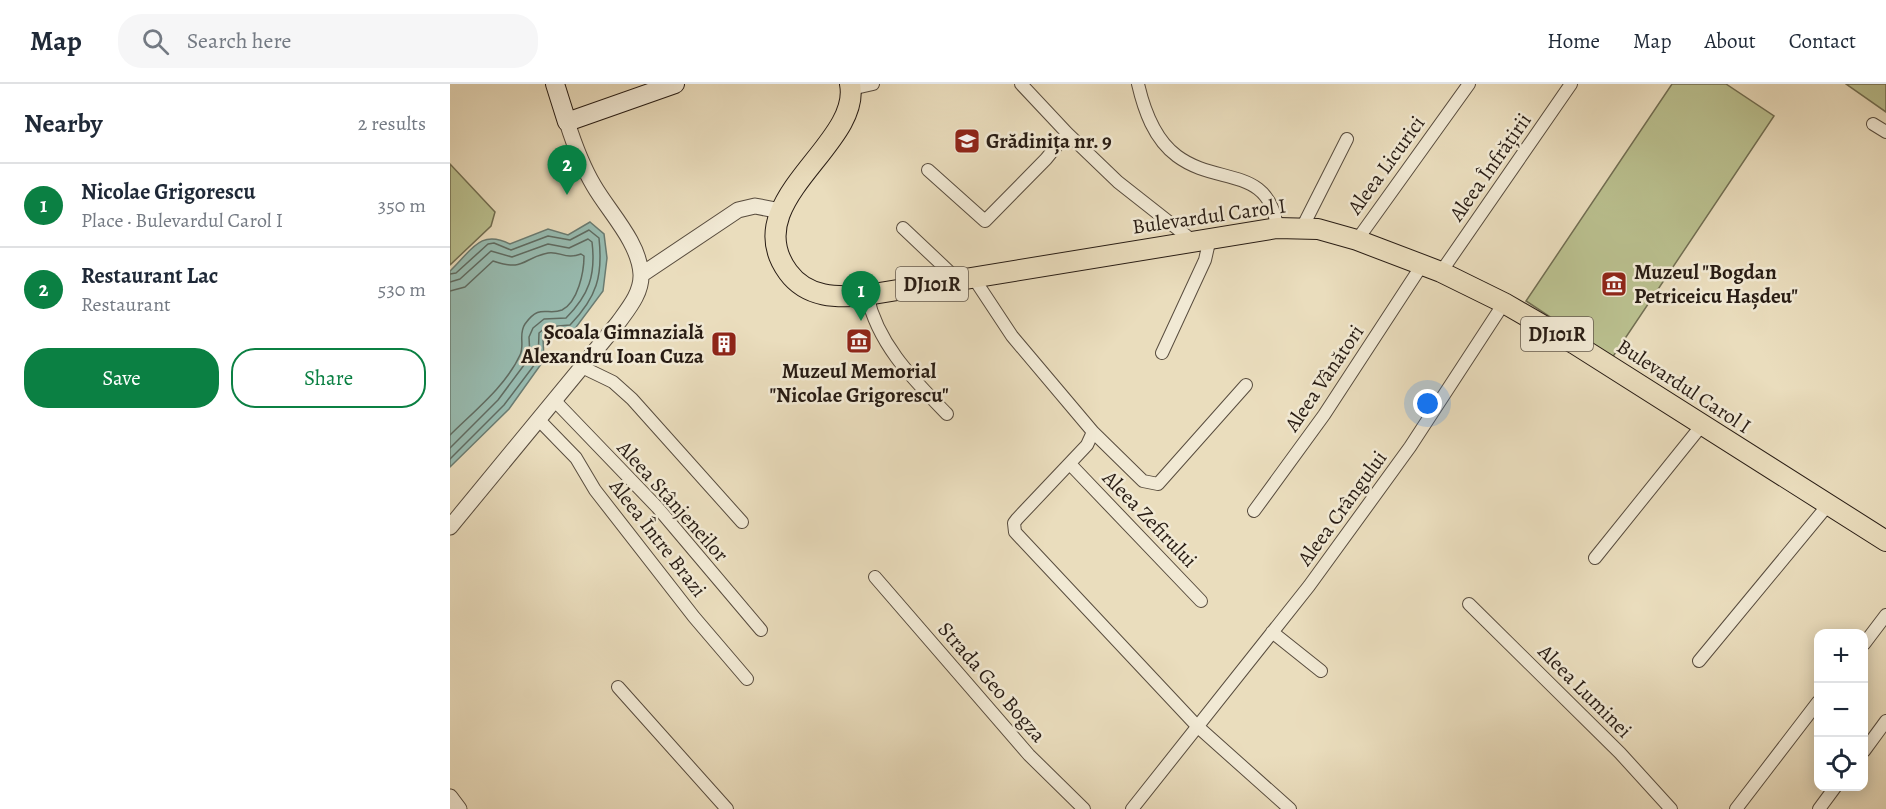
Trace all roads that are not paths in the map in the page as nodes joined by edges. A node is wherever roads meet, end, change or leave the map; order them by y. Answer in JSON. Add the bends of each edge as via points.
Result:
{"nodes":[{"id":1,"x":555,"y":84,"type":"edge"},
{"id":2,"x":675,"y":84,"type":"edge"},
{"id":3,"x":873,"y":84,"type":"edge"},
{"id":4,"x":1021,"y":84,"type":"edge"},
{"id":5,"x":1138,"y":84,"type":"edge"},
{"id":6,"x":1469,"y":84,"type":"edge"},
{"id":7,"x":1570,"y":84,"type":"edge"},
{"id":8,"x":850,"y":87,"type":"edge"},
{"id":9,"x":567,"y":122,"type":"junction"},
{"id":10,"x":1873,"y":124,"type":"dead end"},
{"id":11,"x":1886,"y":132,"type":"edge"},
{"id":12,"x":1066,"y":133,"type":"junction"},
{"id":13,"x":1347,"y":139,"type":"dead end"},
{"id":14,"x":928,"y":170,"type":"dead end"},
{"id":15,"x":782,"y":211,"type":"junction"},
{"id":16,"x":903,"y":228,"type":"dead end"},
{"id":17,"x":1277,"y":228,"type":"junction"},
{"id":18,"x":1302,"y":228,"type":"junction"},
{"id":19,"x":1201,"y":240,"type":"junction"},
{"id":20,"x":1357,"y":240,"type":"junction"},
{"id":21,"x":1422,"y":265,"type":"junction"},
{"id":22,"x":1441,"y":272,"type":"junction"},
{"id":23,"x":641,"y":275,"type":"junction"},
{"id":24,"x":966,"y":278,"type":"junction"},
{"id":25,"x":867,"y":295,"type":"junction"},
{"id":26,"x":1504,"y":303,"type":"junction"},
{"id":27,"x":1162,"y":353,"type":"dead end"},
{"id":28,"x":582,"y":367,"type":"junction"},
{"id":29,"x":1246,"y":385,"type":"dead end"},
{"id":30,"x":555,"y":400,"type":"junction"},
{"id":31,"x":947,"y":414,"type":"dead end"},
{"id":32,"x":539,"y":420,"type":"junction"},
{"id":33,"x":1702,"y":425,"type":"junction"},
{"id":34,"x":1094,"y":432,"type":"junction"},
{"id":35,"x":1070,"y":464,"type":"junction"},
{"id":36,"x":1828,"y":505,"type":"junction"},
{"id":37,"x":1254,"y":511,"type":"dead end"},
{"id":38,"x":742,"y":522,"type":"dead end"},
{"id":39,"x":450,"y":527,"type":"edge"},
{"id":40,"x":1886,"y":541,"type":"edge"},
{"id":41,"x":1595,"y":558,"type":"dead end"},
{"id":42,"x":875,"y":577,"type":"dead end"},
{"id":43,"x":1202,"y":601,"type":"dead end"},
{"id":44,"x":1469,"y":604,"type":"dead end"},
{"id":45,"x":1886,"y":615,"type":"edge"},
{"id":46,"x":761,"y":630,"type":"dead end"},
{"id":47,"x":1272,"y":632,"type":"junction"},
{"id":48,"x":1868,"y":638,"type":"edge"},
{"id":49,"x":1699,"y":661,"type":"dead end"},
{"id":50,"x":1321,"y":671,"type":"dead end"},
{"id":51,"x":747,"y":680,"type":"dead end"},
{"id":52,"x":618,"y":687,"type":"dead end"},
{"id":53,"x":1814,"y":707,"type":"edge"},
{"id":54,"x":1886,"y":721,"type":"edge"},
{"id":55,"x":1197,"y":726,"type":"junction"},
{"id":56,"x":1868,"y":744,"type":"edge"},
{"id":57,"x":1832,"y":791,"type":"edge"},
{"id":58,"x":450,"y":797,"type":"edge"},
{"id":59,"x":459,"y":809,"type":"edge"},
{"id":60,"x":728,"y":809,"type":"edge"},
{"id":61,"x":1084,"y":809,"type":"edge"},
{"id":62,"x":1132,"y":809,"type":"edge"},
{"id":63,"x":1290,"y":809,"type":"edge"},
{"id":64,"x":1671,"y":809,"type":"edge"},
{"id":65,"x":1736,"y":809,"type":"edge"},
{"id":66,"x":1819,"y":809,"type":"edge"}],
"edges":[{"from":1,"to":9,"type":"main road"},
{"from":2,"to":9,"type":"main road"},
{"from":3,"to":8,"type":"street"},
{"from":4,"to":12,"type":"street"},
{"from":5,"to":17,"type":"street","via":[[1142,104],[1156,134],[1176,156],[1264,192],[1275,210]]},
{"from":6,"to":20,"type":"street","name":"Aleea Licurici"},
{"from":7,"to":22,"type":"street","name":"Aleea Înfrățirii"},
{"from":8,"to":15,"type":"main road","name":"Bulevardul Carol I","number":"DJ101R","via":[[850,103],[841,123]]},
{"from":9,"to":23,"type":"street","via":[[588,176],[630,244]]},
{"from":10,"to":11,"type":"street"},
{"from":12,"to":14,"type":"street","via":[[985,221]]},
{"from":12,"to":19,"type":"street","via":[[1118,182]]},
{"from":13,"to":18,"type":"street"},
{"from":15,"to":23,"type":"street","via":[[755,206],[738,210]]},
{"from":15,"to":25,"type":"main road","name":"Bulevardul Carol I","number":"DJ101R","via":[[775,234],[778,251],[784,267],[796,281],[812,292],[831,297]]},
{"from":16,"to":24,"type":"street"},
{"from":17,"to":18,"type":"main road","name":"Bulevardul Carol I","number":"DJ101R"},
{"from":17,"to":19,"type":"main road","name":"Bulevardul Carol I","number":"DJ101R"},
{"from":18,"to":20,"type":"main road","name":"Bulevardul Carol I","number":"DJ101R"},
{"from":19,"to":24,"type":"main road","name":"Bulevardul Carol I","number":"DJ101R"},
{"from":19,"to":27,"type":"street","via":[[1205,260]]},
{"from":20,"to":21,"type":"main road","name":"Bulevardul Carol I","number":"DJ101R"},
{"from":21,"to":22,"type":"main road","name":"Bulevardul Carol I","number":"DJ101R"},
{"from":21,"to":37,"type":"street","name":"Aleea Vânători","via":[[1324,415]]},
{"from":22,"to":26,"type":"main road","name":"Bulevardul Carol I","number":"DJ101R"},
{"from":23,"to":28,"type":"street","via":[[629,308]]},
{"from":24,"to":25,"type":"main road","name":"Bulevardul Carol I","number":"DJ101R"},
{"from":24,"to":34,"type":"street"},
{"from":25,"to":31,"type":"street","via":[[871,314],[892,354]]},
{"from":26,"to":33,"type":"main road","name":"Bulevardul Carol I","number":"DJ101R"},
{"from":26,"to":47,"type":"street","name":"Aleea Crângului","via":[[1410,447]]},
{"from":28,"to":30,"type":"street"},
{"from":28,"to":38,"type":"street","via":[[614,382],[632,399]]},
{"from":29,"to":34,"type":"street","via":[[1158,484],[1143,481]]},
{"from":30,"to":32,"type":"street"},
{"from":30,"to":46,"type":"street","name":"Aleea Stânjeneilor","via":[[657,507]]},
{"from":32,"to":39,"type":"street"},
{"from":32,"to":51,"type":"street","name":"Aleea Între Brazi","via":[[576,458],[595,489]]},
{"from":33,"to":36,"type":"main road","name":"Bulevardul Carol I","number":"DJ101R"},
{"from":33,"to":41,"type":"street"},
{"from":34,"to":35,"type":"street"},
{"from":35,"to":43,"type":"street","name":"Aleea Zefirului"},
{"from":35,"to":55,"type":"street","via":[[1017,519],[1015,532]]},
{"from":36,"to":40,"type":"main road","name":"Bulevardul Carol I","number":"DJ101R"},
{"from":36,"to":49,"type":"street"},
{"from":42,"to":61,"type":"street","name":"Strada Geo Bogza","via":[[1029,755]]},
{"from":44,"to":64,"type":"street","name":"Aleea Luminei"},
{"from":45,"to":48,"type":"street"},
{"from":47,"to":50,"type":"street"},
{"from":47,"to":55,"type":"street","name":"Aleea Crângului"},
{"from":52,"to":60,"type":"street"},
{"from":53,"to":65,"type":"street"},
{"from":54,"to":56,"type":"street"},
{"from":55,"to":62,"type":"street","name":"Aleea Crângului"},
{"from":55,"to":63,"type":"street"},
{"from":57,"to":66,"type":"street"},
{"from":58,"to":59,"type":"street"}]}
